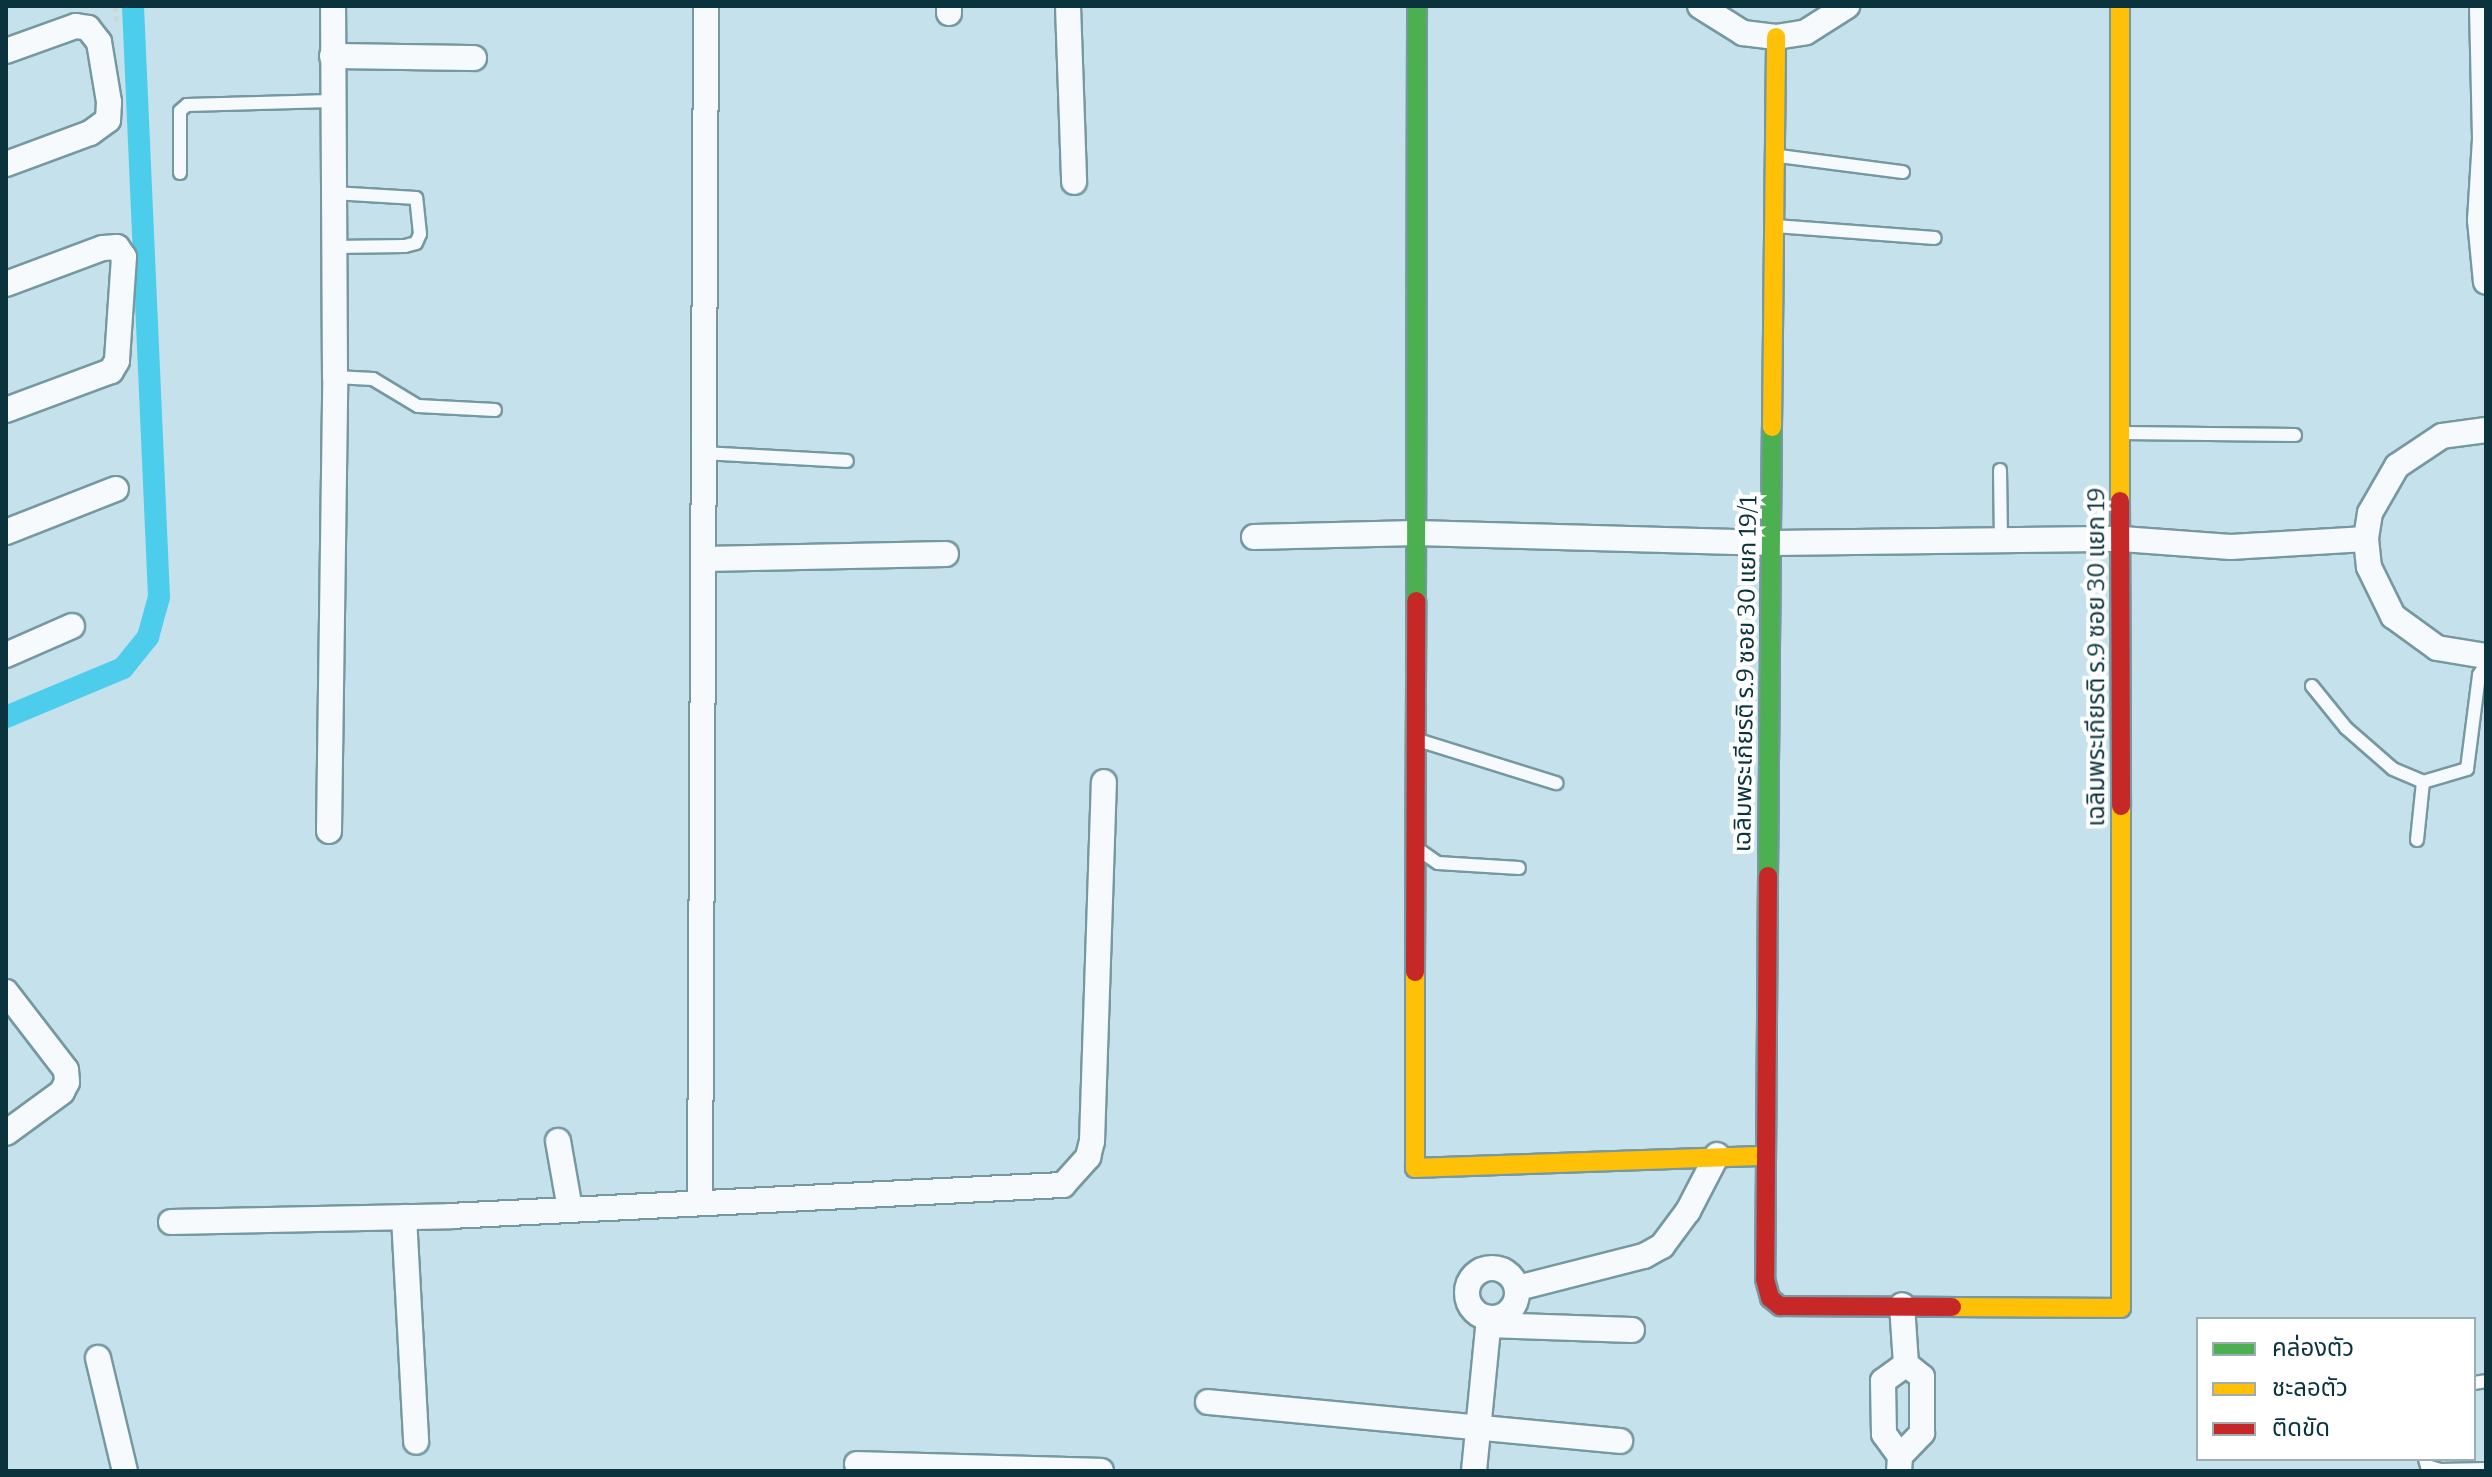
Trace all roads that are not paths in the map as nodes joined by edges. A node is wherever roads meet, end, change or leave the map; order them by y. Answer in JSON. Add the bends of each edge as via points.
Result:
{"nodes":[{"id":1,"x":333,"y":6,"type":"edge"},
{"id":2,"x":706,"y":6,"type":"edge"},
{"id":3,"x":1068,"y":6,"type":"edge"},
{"id":4,"x":1417,"y":6,"type":"edge"},
{"id":5,"x":1700,"y":6,"type":"edge"},
{"id":6,"x":1847,"y":6,"type":"edge"},
{"id":7,"x":2120,"y":6,"type":"edge"},
{"id":8,"x":2482,"y":6,"type":"edge"},
{"id":9,"x":1776,"y":37,"type":"junction"},
{"id":10,"x":6,"y":51,"type":"edge"},
{"id":11,"x":332,"y":56,"type":"junction"},
{"id":12,"x":474,"y":58,"type":"dead end"},
{"id":13,"x":331,"y":101,"type":"junction"},
{"id":14,"x":1774,"y":156,"type":"junction"},
{"id":15,"x":6,"y":164,"type":"edge"},
{"id":16,"x":1903,"y":172,"type":"dead end"},
{"id":17,"x":180,"y":173,"type":"dead end"},
{"id":18,"x":1074,"y":182,"type":"dead end"},
{"id":19,"x":333,"y":193,"type":"junction"},
{"id":20,"x":1773,"y":226,"type":"junction"},
{"id":21,"x":1935,"y":238,"type":"dead end"},
{"id":22,"x":333,"y":247,"type":"junction"},
{"id":23,"x":2486,"y":282,"type":"edge"},
{"id":24,"x":6,"y":284,"type":"edge"},
{"id":25,"x":335,"y":377,"type":"junction"},
{"id":26,"x":6,"y":410,"type":"edge"},
{"id":27,"x":495,"y":410,"type":"dead end"},
{"id":28,"x":2486,"y":430,"type":"edge"},
{"id":29,"x":2118,"y":433,"type":"junction"},
{"id":30,"x":2295,"y":435,"type":"dead end"},
{"id":31,"x":704,"y":453,"type":"junction"},
{"id":32,"x":847,"y":461,"type":"dead end"},
{"id":33,"x":2000,"y":470,"type":"dead end"},
{"id":34,"x":116,"y":489,"type":"dead end"},
{"id":35,"x":6,"y":532,"type":"edge"},
{"id":36,"x":1416,"y":533,"type":"junction"},
{"id":37,"x":1254,"y":537,"type":"dead end"},
{"id":38,"x":2001,"y":539,"type":"junction"},
{"id":39,"x":2122,"y":539,"type":"junction"},
{"id":40,"x":2366,"y":539,"type":"junction"},
{"id":41,"x":1772,"y":543,"type":"junction"},
{"id":42,"x":946,"y":554,"type":"dead end"},
{"id":43,"x":704,"y":559,"type":"junction"},
{"id":44,"x":72,"y":626,"type":"dead end"},
{"id":45,"x":6,"y":655,"type":"edge"},
{"id":46,"x":2486,"y":656,"type":"edge"},
{"id":47,"x":2486,"y":664,"type":"edge"},
{"id":48,"x":2312,"y":686,"type":"dead end"},
{"id":49,"x":1414,"y":739,"type":"junction"},
{"id":50,"x":1104,"y":782,"type":"dead end"},
{"id":51,"x":2423,"y":782,"type":"junction"},
{"id":52,"x":1556,"y":783,"type":"dead end"},
{"id":53,"x":329,"y":831,"type":"dead end"},
{"id":54,"x":2417,"y":840,"type":"dead end"},
{"id":55,"x":1412,"y":845,"type":"junction"},
{"id":56,"x":1519,"y":868,"type":"dead end"},
{"id":57,"x":6,"y":992,"type":"edge"},
{"id":58,"x":6,"y":1133,"type":"edge"},
{"id":59,"x":558,"y":1141,"type":"dead end"},
{"id":60,"x":1717,"y":1155,"type":"junction"},
{"id":61,"x":1765,"y":1156,"type":"junction"},
{"id":62,"x":700,"y":1201,"type":"junction"},
{"id":63,"x":570,"y":1209,"type":"junction"},
{"id":64,"x":404,"y":1217,"type":"junction"},
{"id":65,"x":171,"y":1222,"type":"dead end"},
{"id":66,"x":1518,"y":1288,"type":"junction"},
{"id":67,"x":1902,"y":1305,"type":"junction"},
{"id":68,"x":1488,"y":1321,"type":"junction"},
{"id":69,"x":1632,"y":1330,"type":"dead end"},
{"id":70,"x":98,"y":1358,"type":"dead end"},
{"id":71,"x":1906,"y":1364,"type":"junction"},
{"id":72,"x":1208,"y":1402,"type":"dead end"},
{"id":73,"x":1480,"y":1426,"type":"junction"},
{"id":74,"x":1620,"y":1441,"type":"dead end"},
{"id":75,"x":416,"y":1442,"type":"dead end"},
{"id":76,"x":2426,"y":1461,"type":"edge"},
{"id":77,"x":1900,"y":1463,"type":"edge"},
{"id":78,"x":857,"y":1464,"type":"dead end"},
{"id":79,"x":2486,"y":1469,"type":"edge"},
{"id":80,"x":947,"y":1470,"type":"edge"},
{"id":81,"x":125,"y":1471,"type":"edge"},
{"id":82,"x":1101,"y":1471,"type":"edge"},
{"id":83,"x":1474,"y":1471,"type":"edge"}],
"edges":[{"from":1,"to":11,"type":"street"},
{"from":2,"to":31,"type":"street"},
{"from":3,"to":18,"type":"street"},
{"from":4,"to":36,"type":"street"},
{"from":5,"to":9,"type":"street","via":[[1743,33]]},
{"from":6,"to":9,"type":"street","via":[[1806,32]]},
{"from":7,"to":29,"type":"street","name":"เฉลิมพระเกียรติ ร.9 ซอย 30 แยก 19"},
{"from":8,"to":23,"type":"street","via":[[2485,139],[2480,220]]},
{"from":9,"to":14,"type":"street","name":"เฉลิมพระเกียรติ ร.9 ซอย 30 แยก 19/1"},
{"from":10,"to":15,"type":"street","via":[[76,26],[88,28],[99,42],[109,102],[108,120],[90,133]]},
{"from":11,"to":12,"type":"street"},
{"from":11,"to":13,"type":"street"},
{"from":13,"to":17,"type":"lane","via":[[187,105],[180,111]]},
{"from":13,"to":19,"type":"street"},
{"from":14,"to":16,"type":"lane"},
{"from":14,"to":20,"type":"street","name":"เฉลิมพระเกียรติ ร.9 ซอย 30 แยก 19/1"},
{"from":19,"to":22,"type":"street"},
{"from":19,"to":22,"type":"lane","via":[[416,198],[420,234],[416,243],[405,246]]},
{"from":20,"to":21,"type":"lane"},
{"from":20,"to":41,"type":"street","name":"เฉลิมพระเกียรติ ร.9 ซอย 30 แยก 19/1"},
{"from":22,"to":25,"type":"street"},
{"from":24,"to":26,"type":"street","via":[[103,248],[117,247],[124,257],[117,361],[111,371]]},
{"from":25,"to":27,"type":"lane","via":[[373,379],[418,406]]},
{"from":25,"to":53,"type":"street"},
{"from":28,"to":40,"type":"street","via":[[2442,436],[2397,466],[2370,513]]},
{"from":29,"to":30,"type":"lane"},
{"from":29,"to":39,"type":"street","name":"เฉลิมพระเกียรติ ร.9 ซอย 30 แยก 19"},
{"from":31,"to":32,"type":"lane"},
{"from":31,"to":43,"type":"street"},
{"from":33,"to":38,"type":"lane"},
{"from":34,"to":35,"type":"street"},
{"from":36,"to":37,"type":"street"},
{"from":36,"to":41,"type":"street"},
{"from":36,"to":49,"type":"street"},
{"from":38,"to":39,"type":"street"},
{"from":38,"to":41,"type":"street"},
{"from":39,"to":40,"type":"street","via":[[2231,547]]},
{"from":39,"to":67,"type":"street","name":"เฉลิมพระเกียรติ ร.9 ซอย 30 แยก 19","via":[[2121,1308]]},
{"from":40,"to":46,"type":"street","via":[[2369,567],[2393,616],[2437,648]]},
{"from":41,"to":61,"type":"street","name":"เฉลิมพระเกียรติ ร.9 ซอย 30 แยก 19/1"},
{"from":42,"to":43,"type":"street"},
{"from":43,"to":62,"type":"street"},
{"from":44,"to":45,"type":"street"},
{"from":47,"to":51,"type":"lane","via":[[2479,675],[2477,729],[2467,769]]},
{"from":48,"to":51,"type":"lane","via":[[2346,728],[2393,769]]},
{"from":49,"to":52,"type":"lane"},
{"from":49,"to":55,"type":"street"},
{"from":50,"to":62,"type":"street","via":[[1092,1141],[1079,1170],[1063,1185]]},
{"from":51,"to":54,"type":"lane"},
{"from":55,"to":56,"type":"lane","via":[[1438,863]]},
{"from":55,"to":60,"type":"street","via":[[1415,1168]]},
{"from":57,"to":58,"type":"street","via":[[66,1070],[67,1082],[62,1092]]},
{"from":59,"to":63,"type":"street"},
{"from":60,"to":61,"type":"street"},
{"from":60,"to":66,"type":"street","via":[[1688,1211],[1662,1246],[1644,1256]]},
{"from":61,"to":67,"type":"street","name":"เฉลิมพระเกียรติ ร.9 ซอย 30 แยก 19/1","via":[[1765,1279],[1770,1298],[1780,1306]]},
{"from":62,"to":63,"type":"street"},
{"from":63,"to":64,"type":"street"},
{"from":64,"to":65,"type":"street"},
{"from":64,"to":75,"type":"street"},
{"from":66,"to":68,"type":"street","via":[[1511,1310]]},
{"from":66,"to":68,"type":"street","via":[[1502,1269],[1477,1272],[1467,1295]]},
{"from":67,"to":71,"type":"street"},
{"from":68,"to":69,"type":"street"},
{"from":68,"to":73,"type":"street"},
{"from":70,"to":81,"type":"street"},
{"from":71,"to":77,"type":"street","via":[[1922,1377],[1922,1433]]},
{"from":71,"to":77,"type":"street","via":[[1883,1381],[1884,1434]]},
{"from":72,"to":73,"type":"street"},
{"from":73,"to":74,"type":"street"},
{"from":73,"to":83,"type":"street"},
{"from":76,"to":79,"type":"lane","via":[[2440,1470]]},
{"from":78,"to":80,"type":"street"},
{"from":80,"to":82,"type":"street"}]}
